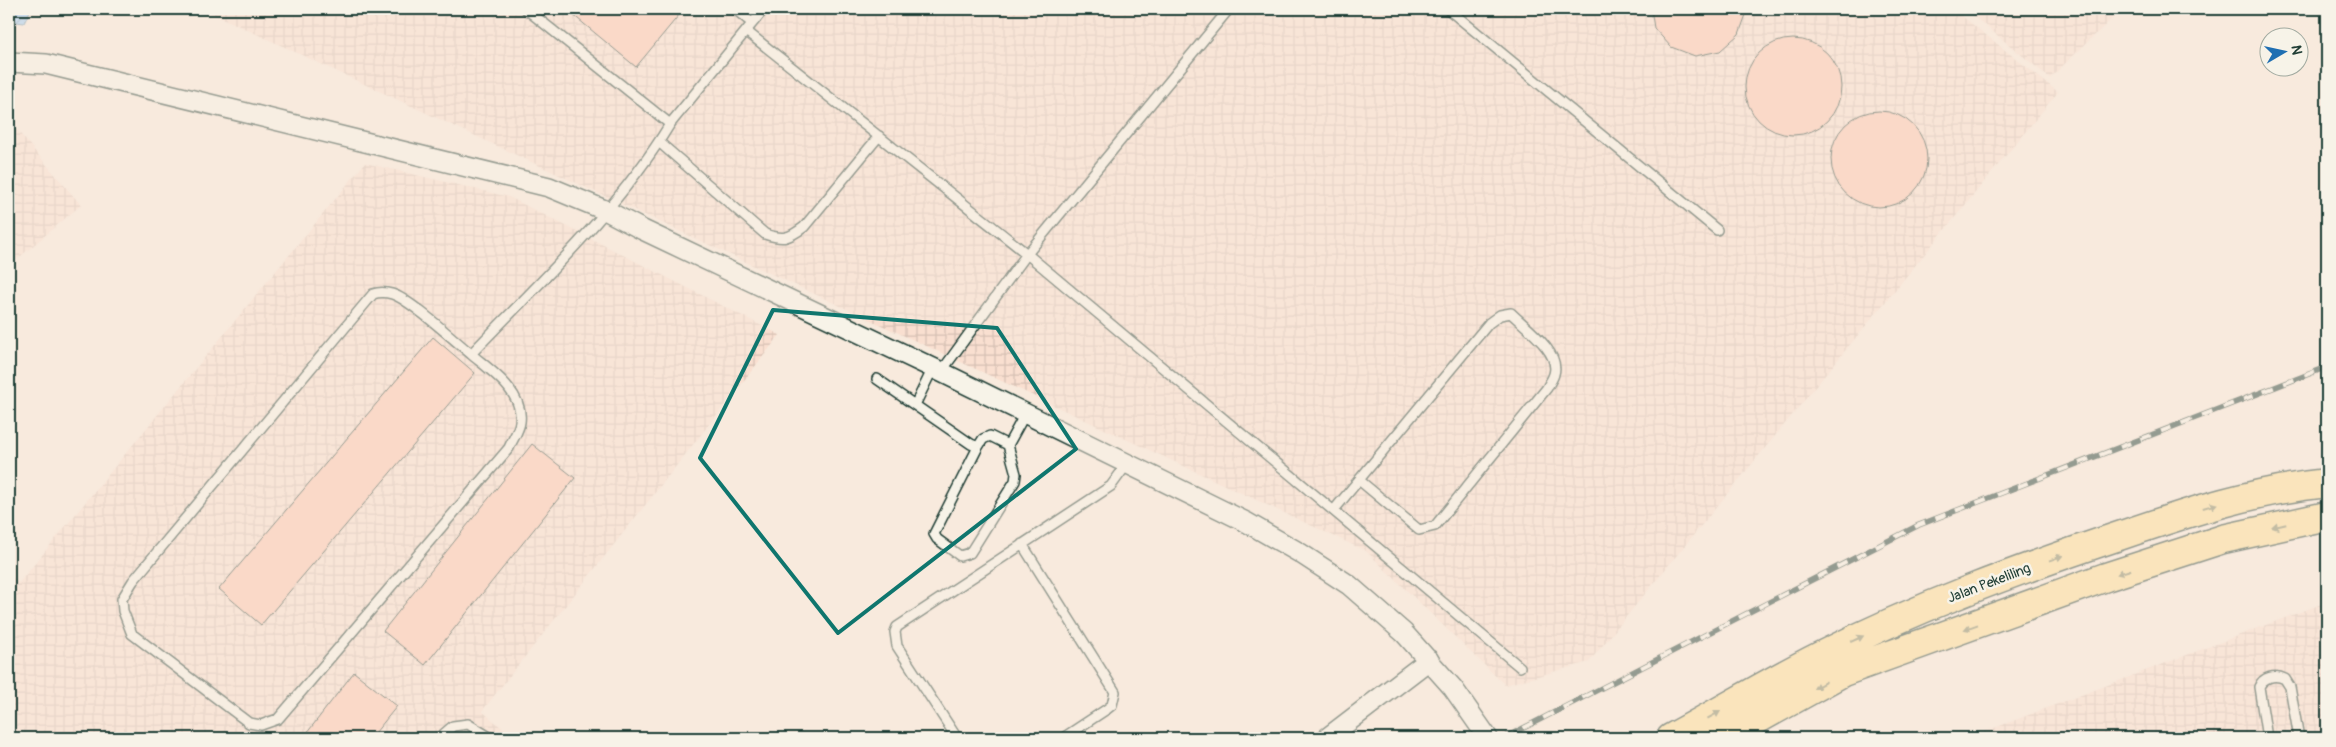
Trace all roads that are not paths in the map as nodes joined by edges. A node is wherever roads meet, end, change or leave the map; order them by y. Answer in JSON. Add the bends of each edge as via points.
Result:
{"nodes":[{"id":1,"x":526,"y":9,"type":"edge"},
{"id":2,"x":735,"y":9,"type":"edge"},
{"id":3,"x":764,"y":9,"type":"edge"},
{"id":4,"x":1229,"y":9,"type":"edge"},
{"id":5,"x":1448,"y":9,"type":"edge"},
{"id":6,"x":752,"y":23,"type":"junction"},
{"id":7,"x":746,"y":31,"type":"junction"},
{"id":8,"x":9,"y":62,"type":"edge"},
{"id":9,"x":670,"y":124,"type":"junction"},
{"id":10,"x":879,"y":136,"type":"junction"},
{"id":11,"x":659,"y":142,"type":"junction"},
{"id":12,"x":607,"y":211,"type":"junction"},
{"id":13,"x":1717,"y":230,"type":"dead end"},
{"id":14,"x":1027,"y":254,"type":"junction"},
{"id":15,"x":471,"y":354,"type":"junction"},
{"id":16,"x":937,"y":370,"type":"junction"},
{"id":17,"x":877,"y":380,"type":"dead end"},
{"id":18,"x":915,"y":405,"type":"junction"},
{"id":19,"x":1025,"y":414,"type":"junction"},
{"id":20,"x":1008,"y":445,"type":"junction"},
{"id":21,"x":978,"y":447,"type":"junction"},
{"id":22,"x":1127,"y":464,"type":"junction"},
{"id":23,"x":1359,"y":480,"type":"junction"},
{"id":24,"x":2327,"y":483,"type":"edge"},
{"id":25,"x":1334,"y":510,"type":"junction"},
{"id":26,"x":2327,"y":516,"type":"edge"},
{"id":27,"x":1022,"y":544,"type":"junction"},
{"id":28,"x":1429,"y":660,"type":"junction"},
{"id":29,"x":1520,"y":667,"type":"dead end"},
{"id":30,"x":439,"y":738,"type":"edge"},
{"id":31,"x":491,"y":738,"type":"edge"},
{"id":32,"x":956,"y":738,"type":"edge"},
{"id":33,"x":1063,"y":738,"type":"edge"},
{"id":34,"x":1327,"y":738,"type":"edge"},
{"id":35,"x":1488,"y":738,"type":"edge"},
{"id":36,"x":1671,"y":738,"type":"edge"},
{"id":37,"x":1724,"y":738,"type":"edge"},
{"id":38,"x":2267,"y":738,"type":"edge"},
{"id":39,"x":2299,"y":738,"type":"edge"}],
"edges":[{"from":1,"to":9,"type":"lane"},
{"from":2,"to":6,"type":"lane"},
{"from":3,"to":6,"type":"lane"},
{"from":4,"to":14,"type":"lane"},
{"from":5,"to":13,"type":"lane"},
{"from":6,"to":7,"type":"lane"},
{"from":7,"to":9,"type":"lane"},
{"from":7,"to":10,"type":"lane"},
{"from":8,"to":12,"type":"street","via":[[46,64],[549,187]]},
{"from":9,"to":11,"type":"lane"},
{"from":10,"to":11,"type":"lane","via":[[804,227],[791,237],[778,239],[765,234]]},
{"from":10,"to":14,"type":"lane"},
{"from":11,"to":12,"type":"lane"},
{"from":12,"to":15,"type":"lane"},
{"from":12,"to":16,"type":"street"},
{"from":14,"to":16,"type":"lane"},
{"from":14,"to":25,"type":"lane"},
{"from":15,"to":15,"type":"lane","via":[[505,383],[514,396],[520,412],[520,424],[509,448],[278,719],[260,725],[249,722],[132,634],[122,599],[133,581],[372,294],[393,294],[407,302]]},
{"from":16,"to":18,"type":"lane"},
{"from":16,"to":19,"type":"street"},
{"from":17,"to":18,"type":"lane"},
{"from":18,"to":21,"type":"lane"},
{"from":19,"to":20,"type":"lane"},
{"from":19,"to":22,"type":"street"},
{"from":20,"to":21,"type":"lane","via":[[990,436],[983,439]]},
{"from":20,"to":21,"type":"lane","via":[[1015,481],[970,553],[960,556],[934,534]]},
{"from":22,"to":27,"type":"lane","via":[[1111,486]]},
{"from":22,"to":28,"type":"street","via":[[1246,522],[1333,574],[1376,606]]},
{"from":23,"to":23,"type":"lane","via":[[1489,323],[1500,315],[1510,314],[1549,350],[1555,363],[1547,388],[1436,526],[1419,530]]},
{"from":23,"to":25,"type":"lane"},
{"from":36,"to":24,"type":"main road","name":"Jalan Pekeliling","one_way":true,"via":[[1820,656],[1951,597],[2206,507]]},
{"from":25,"to":29,"type":"lane"},
{"from":26,"to":37,"type":"main road","one_way":true,"via":[[2223,539],[2106,577],[1843,672]]},
{"from":27,"to":32,"type":"lane","via":[[902,622],[895,632],[897,646]]},
{"from":27,"to":33,"type":"lane","via":[[1115,692],[1112,705],[1107,710]]},
{"from":28,"to":34,"type":"street"},
{"from":28,"to":35,"type":"street"},
{"from":30,"to":31,"type":"lane","via":[[453,726],[468,724]]},
{"from":38,"to":39,"type":"lane","via":[[2259,687],[2264,680],[2276,676],[2285,679],[2290,687]]}]}
